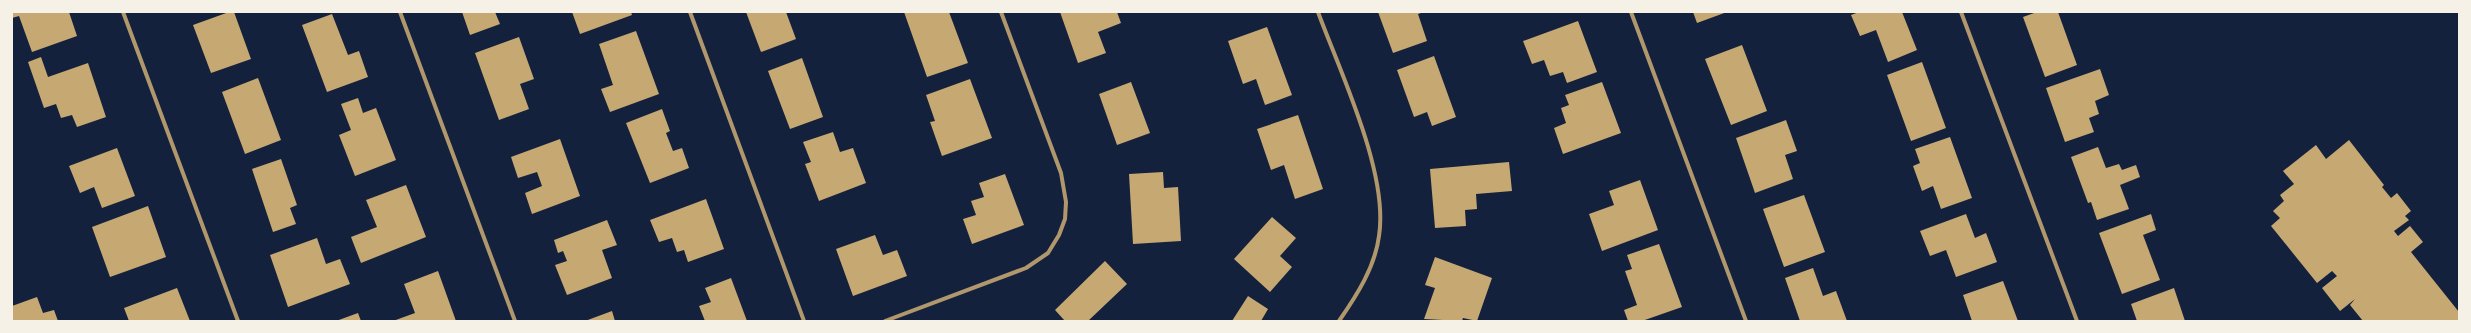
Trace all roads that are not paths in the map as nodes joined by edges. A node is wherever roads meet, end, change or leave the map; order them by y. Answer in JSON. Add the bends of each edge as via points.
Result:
{"nodes":[{"id":1,"x":123,"y":12,"type":"edge"},
{"id":2,"x":400,"y":12,"type":"edge"},
{"id":3,"x":690,"y":12,"type":"edge"},
{"id":4,"x":1001,"y":12,"type":"edge"},
{"id":5,"x":1318,"y":12,"type":"edge"},
{"id":6,"x":1631,"y":12,"type":"edge"},
{"id":7,"x":1961,"y":12,"type":"edge"},
{"id":8,"x":238,"y":321,"type":"edge"},
{"id":9,"x":515,"y":321,"type":"edge"},
{"id":10,"x":804,"y":321,"type":"edge"},
{"id":11,"x":885,"y":321,"type":"edge"},
{"id":12,"x":1339,"y":321,"type":"edge"},
{"id":13,"x":1746,"y":321,"type":"edge"},
{"id":14,"x":2077,"y":321,"type":"edge"}],
"edges":[{"from":1,"to":8,"type":"street"},
{"from":2,"to":9,"type":"street"},
{"from":3,"to":10,"type":"street"},
{"from":4,"to":11,"type":"street","via":[[1061,173],[1066,202],[1065,219],[1059,235],[1048,253],[1026,268]]},
{"from":5,"to":12,"type":"street","via":[[1366,140],[1379,204],[1380,226],[1376,249],[1359,290]]},
{"from":6,"to":13,"type":"street"},
{"from":7,"to":14,"type":"street"}]}
